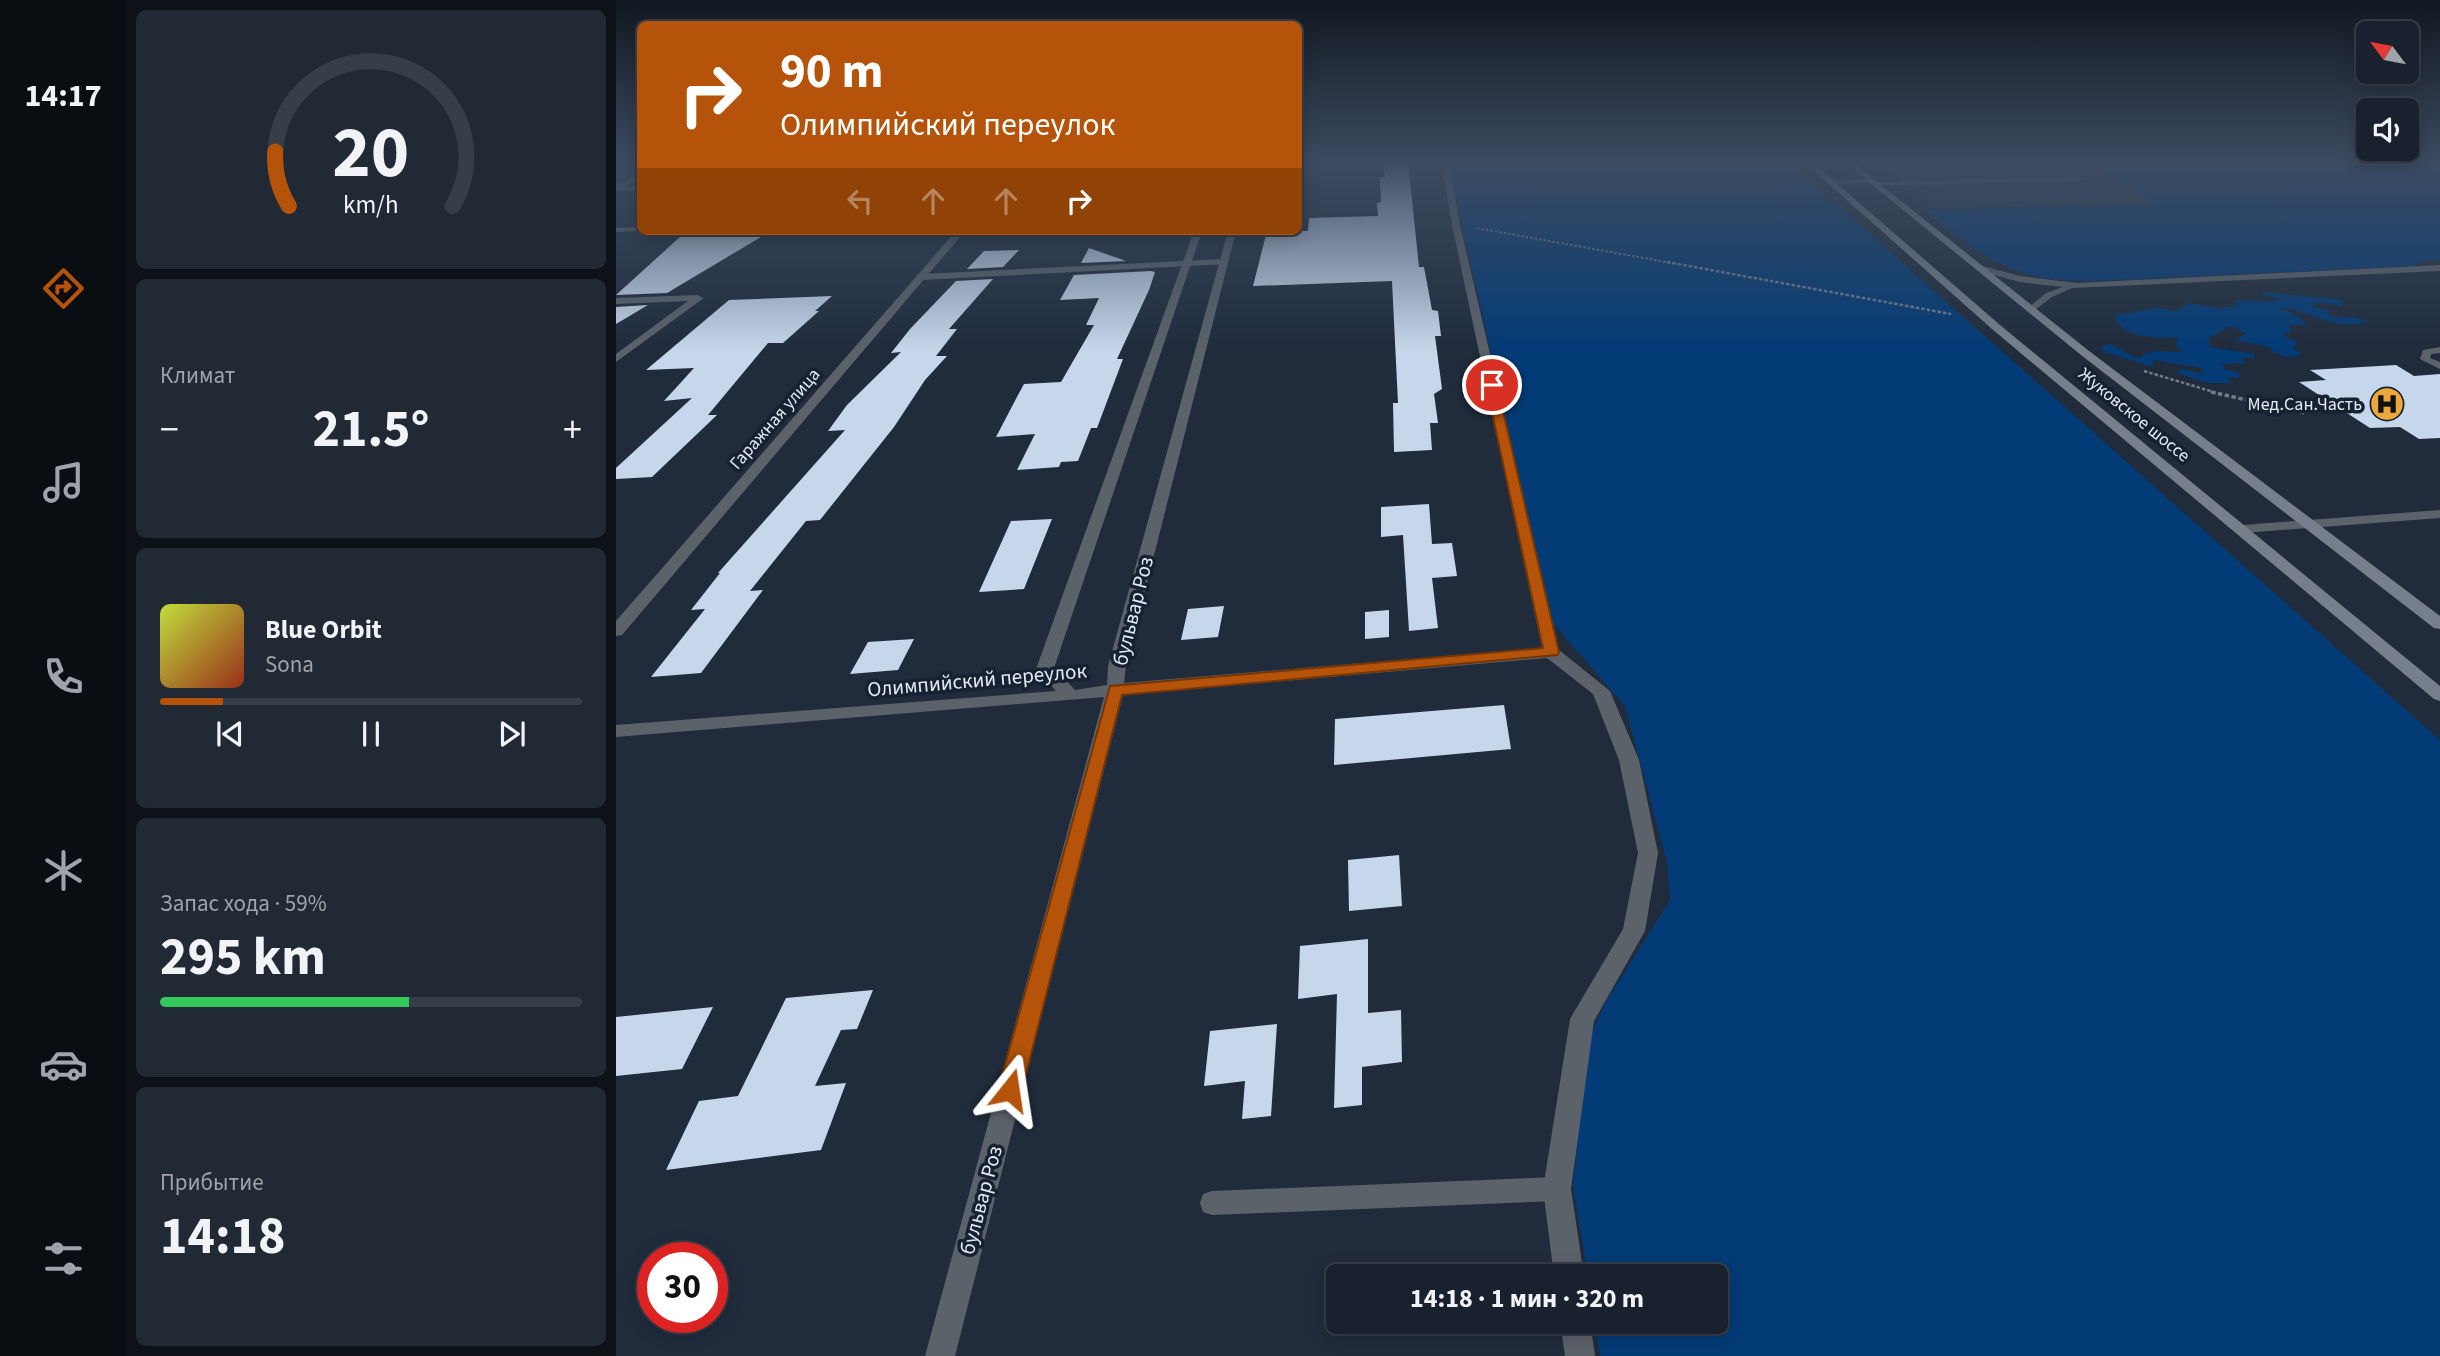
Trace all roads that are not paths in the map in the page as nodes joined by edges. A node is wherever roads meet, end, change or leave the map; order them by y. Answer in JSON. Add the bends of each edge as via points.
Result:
{"nodes":[{"id":1,"x":1456,"y":224,"type":"edge"},
{"id":2,"x":1878,"y":224,"type":"edge"},
{"id":3,"x":1925,"y":224,"type":"edge"},
{"id":4,"x":616,"y":229,"type":"edge"},
{"id":5,"x":637,"y":229,"type":"edge"},
{"id":6,"x":958,"y":235,"type":"edge"},
{"id":7,"x":1197,"y":235,"type":"edge"},
{"id":8,"x":1231,"y":235,"type":"edge"},
{"id":9,"x":1224,"y":262,"type":"junction"},
{"id":10,"x":1187,"y":264,"type":"junction"},
{"id":11,"x":1979,"y":268,"type":"junction"},
{"id":12,"x":2440,"y":268,"type":"edge"},
{"id":13,"x":922,"y":277,"type":"junction"},
{"id":14,"x":2077,"y":286,"type":"junction"},
{"id":15,"x":616,"y":301,"type":"edge"},
{"id":16,"x":2031,"y":310,"type":"junction"},
{"id":17,"x":2440,"y":350,"type":"edge"},
{"id":18,"x":616,"y":359,"type":"edge"},
{"id":19,"x":2440,"y":366,"type":"edge"},
{"id":20,"x":2440,"y":514,"type":"edge"},
{"id":21,"x":2310,"y":523,"type":"junction"},
{"id":22,"x":2243,"y":529,"type":"junction"},
{"id":23,"x":2440,"y":624,"type":"edge"},
{"id":24,"x":616,"y":631,"type":"edge"},
{"id":25,"x":1551,"y":652,"type":"junction"},
{"id":26,"x":1115,"y":690,"type":"junction"},
{"id":27,"x":2440,"y":695,"type":"edge"},
{"id":28,"x":1071,"y":696,"type":"junction"},
{"id":29,"x":616,"y":731,"type":"edge"},
{"id":30,"x":1557,"y":1189,"type":"junction"},
{"id":31,"x":1212,"y":1203,"type":"dead end"},
{"id":32,"x":1567,"y":1264,"type":"edge"},
{"id":33,"x":1577,"y":1334,"type":"edge"},
{"id":34,"x":940,"y":1356,"type":"edge"},
{"id":35,"x":1580,"y":1356,"type":"edge"}],
"edges":[{"from":1,"to":25,"type":"street"},
{"from":2,"to":22,"type":"main road","name":"Жуковское шоссе"},
{"from":3,"to":11,"type":"main road","name":"Жуковское шоссе"},
{"from":4,"to":5,"type":"lane"},
{"from":6,"to":13,"type":"street","name":"Гаражная улица"},
{"from":7,"to":10,"type":"street"},
{"from":8,"to":9,"type":"street","name":"бульвар Роз"},
{"from":9,"to":10,"type":"lane"},
{"from":9,"to":26,"type":"street","name":"бульвар Роз","via":[[1117,666]]},
{"from":10,"to":13,"type":"lane"},
{"from":10,"to":28,"type":"street","via":[[1045,669]]},
{"from":11,"to":14,"type":"lane"},
{"from":11,"to":16,"type":"main road","name":"Жуковское шоссе"},
{"from":12,"to":14,"type":"lane"},
{"from":13,"to":24,"type":"street","name":"Гаражная улица"},
{"from":14,"to":16,"type":"lane","via":[[2049,295]]},
{"from":15,"to":18,"type":"lane","via":[[698,298]]},
{"from":16,"to":21,"type":"main road","name":"Жуковское шоссе"},
{"from":17,"to":19,"type":"lane","via":[[2425,355]]},
{"from":20,"to":21,"type":"lane"},
{"from":21,"to":22,"type":"lane"},
{"from":21,"to":23,"type":"main road","name":"Жуковское шоссе"},
{"from":22,"to":27,"type":"main road","name":"Жуковское шоссе"},
{"from":25,"to":26,"type":"street","name":"Олимпийский переулок"},
{"from":25,"to":30,"type":"street","via":[[1601,691],[1629,760],[1648,853],[1633,931],[1582,1019]]},
{"from":26,"to":28,"type":"street","name":"Олимпийский переулок"},
{"from":26,"to":34,"type":"street","name":"бульвар Роз"},
{"from":28,"to":29,"type":"street","name":"Олимпийский переулок"},
{"from":30,"to":31,"type":"lane"},
{"from":30,"to":32,"type":"street"},
{"from":33,"to":35,"type":"street"}]}
